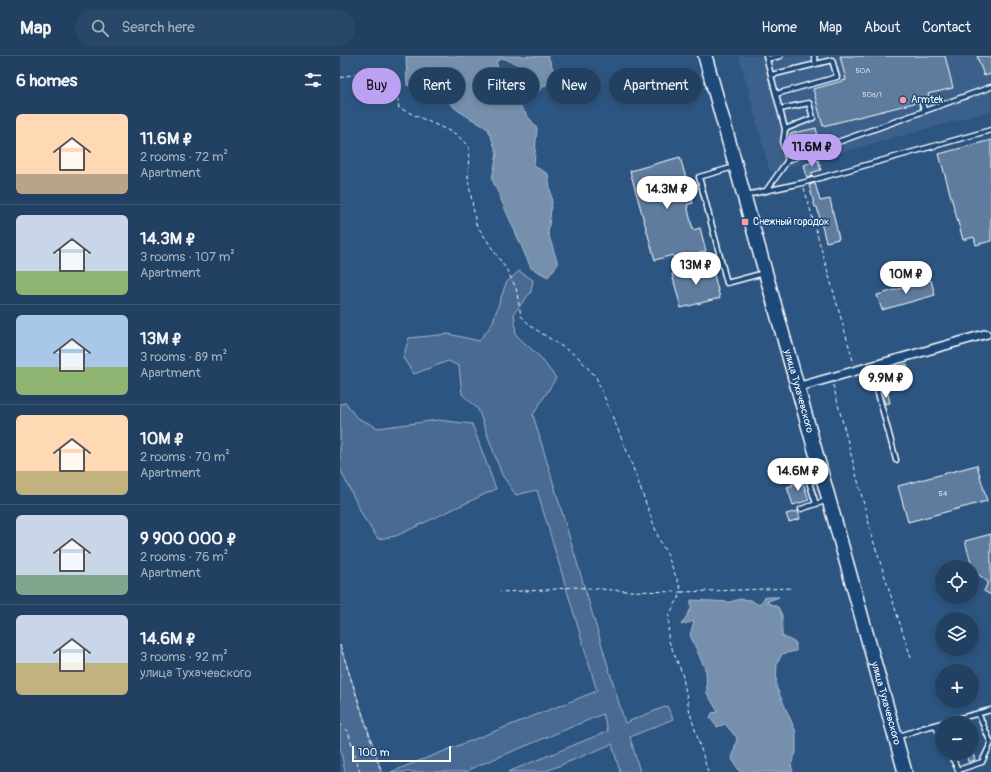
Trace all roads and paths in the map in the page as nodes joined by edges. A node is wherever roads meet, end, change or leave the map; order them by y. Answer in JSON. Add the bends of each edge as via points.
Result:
{"nodes":[{"id":1,"x":706,"y":56,"type":"edge"},
{"id":2,"x":713,"y":56,"type":"edge"},
{"id":3,"x":780,"y":56,"type":"edge"},
{"id":4,"x":814,"y":56,"type":"edge"},
{"id":5,"x":767,"y":58,"type":"edge"},
{"id":6,"x":816,"y":64,"type":"junction"},
{"id":7,"x":771,"y":76,"type":"junction"},
{"id":8,"x":340,"y":78,"type":"edge"},
{"id":9,"x":991,"y":87,"type":"edge"},
{"id":10,"x":776,"y":94,"type":"junction"},
{"id":11,"x":922,"y":104,"type":"dead end"},
{"id":12,"x":780,"y":109,"type":"junction"},
{"id":13,"x":925,"y":111,"type":"junction"},
{"id":14,"x":784,"y":129,"type":"junction"},
{"id":15,"x":991,"y":130,"type":"edge"},
{"id":16,"x":788,"y":160,"type":"junction"},
{"id":17,"x":736,"y":166,"type":"junction"},
{"id":18,"x":802,"y":182,"type":"junction"},
{"id":19,"x":766,"y":191,"type":"junction"},
{"id":20,"x":751,"y":194,"type":"junction"},
{"id":21,"x":766,"y":273,"type":"junction"},
{"id":22,"x":986,"y":334,"type":"dead end"},
{"id":23,"x":871,"y":366,"type":"junction"},
{"id":24,"x":856,"y":370,"type":"junction"},
{"id":25,"x":832,"y":382,"type":"dead end"},
{"id":26,"x":801,"y":386,"type":"junction"},
{"id":27,"x":896,"y":460,"type":"dead end"},
{"id":28,"x":824,"y":478,"type":"junction"},
{"id":29,"x":830,"y":500,"type":"junction"},
{"id":30,"x":816,"y":504,"type":"junction"},
{"id":31,"x":801,"y":509,"type":"dead end"},
{"id":32,"x":793,"y":588,"type":"dead end"},
{"id":33,"x":500,"y":592,"type":"dead end"},
{"id":34,"x":682,"y":592,"type":"junction"},
{"id":35,"x":340,"y":645,"type":"edge"},
{"id":36,"x":911,"y":658,"type":"dead end"},
{"id":37,"x":991,"y":710,"type":"edge"},
{"id":38,"x":978,"y":713,"type":"junction"},
{"id":39,"x":968,"y":716,"type":"edge"},
{"id":40,"x":340,"y":724,"type":"edge"},
{"id":41,"x":935,"y":725,"type":"edge"},
{"id":42,"x":898,"y":736,"type":"junction"},
{"id":43,"x":953,"y":760,"type":"edge"},
{"id":44,"x":958,"y":771,"type":"edge"},
{"id":45,"x":360,"y":772,"type":"edge"},
{"id":46,"x":381,"y":772,"type":"edge"},
{"id":47,"x":708,"y":772,"type":"edge"},
{"id":48,"x":905,"y":772,"type":"edge"},
{"id":49,"x":911,"y":772,"type":"edge"}],
"edges":[{"from":1,"to":17,"type":"main road","name":"улица Тухачевского"},
{"from":2,"to":20,"type":"main road","name":"улица Тухачевского"},
{"from":3,"to":5,"type":"lane"},
{"from":4,"to":6,"type":"lane"},
{"from":5,"to":7,"type":"lane"},
{"from":6,"to":7,"type":"lane"},
{"from":6,"to":10,"type":"lane","via":[[832,60],[837,78]]},
{"from":7,"to":10,"type":"lane"},
{"from":8,"to":34,"type":"path","via":[[375,68],[395,81],[399,108],[456,134],[469,147],[468,179],[476,224],[511,277],[522,316],[532,327],[578,357],[596,377]]},
{"from":9,"to":13,"type":"lane"},
{"from":10,"to":12,"type":"lane"},
{"from":11,"to":13,"type":"lane"},
{"from":12,"to":14,"type":"lane"},
{"from":12,"to":14,"type":"lane","via":[[809,103],[813,118]]},
{"from":13,"to":16,"type":"lane"},
{"from":14,"to":16,"type":"lane","via":[[783,144]]},
{"from":15,"to":18,"type":"lane"},
{"from":16,"to":19,"type":"lane"},
{"from":17,"to":21,"type":"main road","name":"улица Тухачевского"},
{"from":17,"to":21,"type":"lane","via":[[699,177],[726,283]]},
{"from":18,"to":19,"type":"lane"},
{"from":18,"to":24,"type":"path"},
{"from":19,"to":20,"type":"lane"},
{"from":20,"to":26,"type":"main road","name":"улица Тухачевского"},
{"from":21,"to":26,"type":"main road","name":"улица Тухачевского"},
{"from":22,"to":23,"type":"street"},
{"from":23,"to":24,"type":"street"},
{"from":23,"to":27,"type":"lane"},
{"from":24,"to":26,"type":"street"},
{"from":25,"to":36,"type":"path","via":[[874,543]]},
{"from":26,"to":28,"type":"main road","name":"улица Тухачевского"},
{"from":26,"to":42,"type":"main road","name":"улица Тухачевского"},
{"from":28,"to":29,"type":"main road","name":"улица Тухачевского"},
{"from":28,"to":30,"type":"lane","via":[[809,482]]},
{"from":29,"to":30,"type":"lane"},
{"from":29,"to":42,"type":"main road","name":"улица Тухачевского"},
{"from":30,"to":31,"type":"lane"},
{"from":32,"to":34,"type":"path"},
{"from":33,"to":34,"type":"path","via":[[574,587]]},
{"from":34,"to":47,"type":"path","via":[[669,615],[668,638],[682,673],[690,712]]},
{"from":35,"to":46,"type":"path"},
{"from":37,"to":38,"type":"lane"},
{"from":38,"to":39,"type":"lane"},
{"from":38,"to":44,"type":"lane","via":[[991,743],[982,762]]},
{"from":40,"to":45,"type":"path","via":[[348,731]]},
{"from":41,"to":42,"type":"lane"},
{"from":42,"to":48,"type":"main road","name":"улица Тухачевского"},
{"from":42,"to":49,"type":"main road","name":"улица Тухачевского"},
{"from":43,"to":44,"type":"lane"}]}
